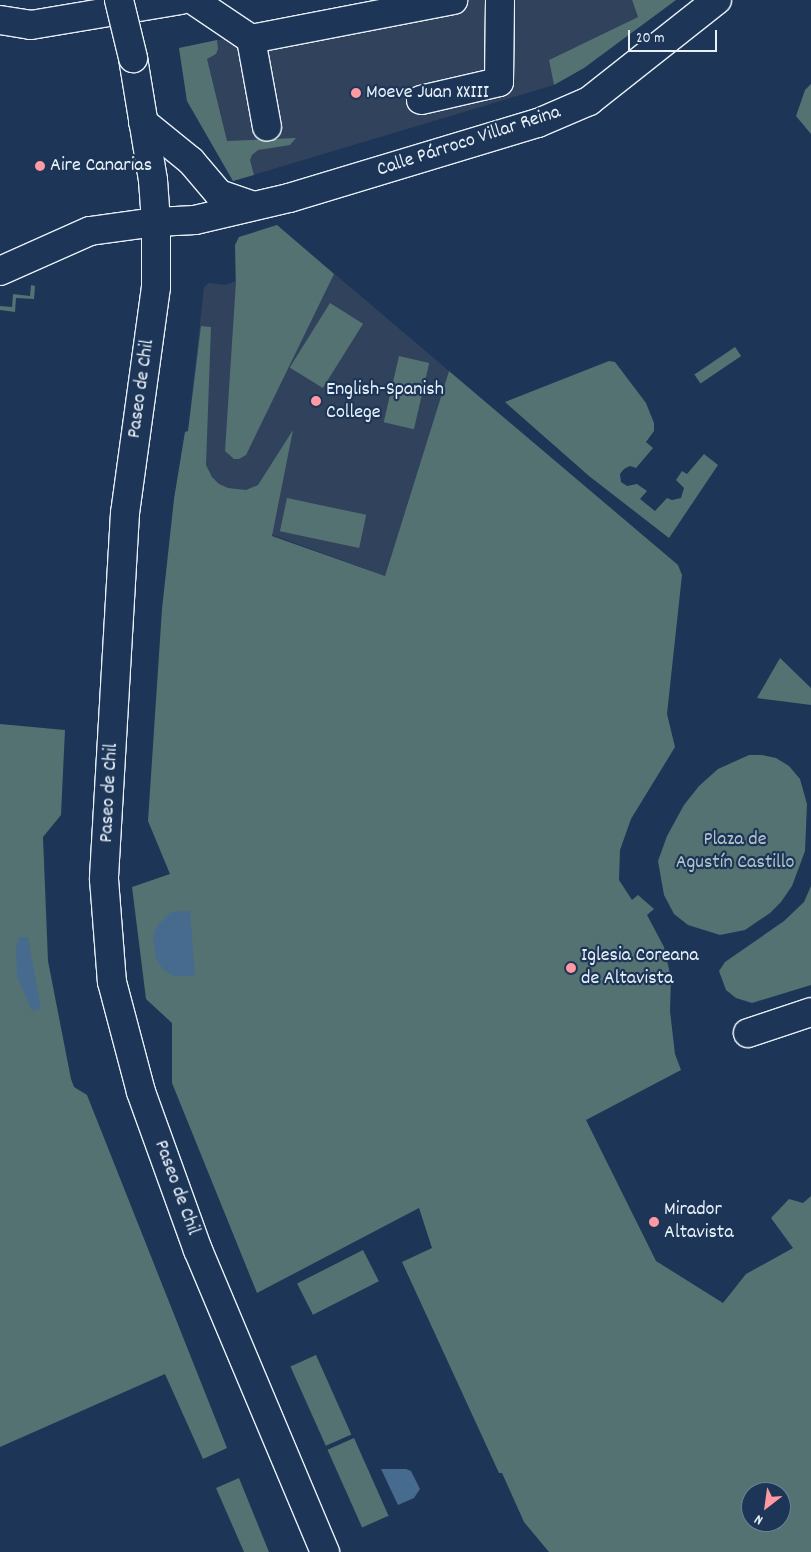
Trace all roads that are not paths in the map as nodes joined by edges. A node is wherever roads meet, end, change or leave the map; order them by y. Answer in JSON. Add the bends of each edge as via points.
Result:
{"nodes":[{"id":1,"x":119,"y":0,"type":"edge"},
{"id":2,"x":181,"y":0,"type":"edge"},
{"id":3,"x":193,"y":0,"type":"edge"},
{"id":4,"x":453,"y":0,"type":"edge"},
{"id":5,"x":500,"y":0,"type":"edge"},
{"id":6,"x":717,"y":0,"type":"edge"},
{"id":7,"x":697,"y":11,"type":"edge"},
{"id":8,"x":0,"y":20,"type":"edge"},
{"id":9,"x":251,"y":39,"type":"junction"},
{"id":10,"x":422,"y":100,"type":"dead end"},
{"id":11,"x":143,"y":122,"type":"junction"},
{"id":12,"x":266,"y":127,"type":"dead end"},
{"id":13,"x":253,"y":206,"type":"junction"},
{"id":14,"x":156,"y":222,"type":"junction"},
{"id":15,"x":0,"y":271,"type":"edge"},
{"id":16,"x":811,"y":1012,"type":"edge"},
{"id":17,"x":748,"y":1033,"type":"dead end"},
{"id":18,"x":325,"y":1552,"type":"edge"}],
"edges":[{"from":1,"to":11,"type":"street","name":"Paseo de Chil","bridge":true,"via":[[133,58]]},
{"from":2,"to":8,"type":"street","via":[[31,25]]},
{"from":3,"to":9,"type":"street"},
{"from":4,"to":9,"type":"street"},
{"from":5,"to":10,"type":"street","via":[[499,82]]},
{"from":6,"to":7,"type":"street","name":"Calle Párroco Villar Reina"},
{"from":7,"to":13,"type":"street","name":"Calle Párroco Villar Reina","via":[[589,101],[538,123]]},
{"from":9,"to":12,"type":"street"},
{"from":11,"to":13,"type":"street","via":[[191,161],[219,194]]},
{"from":11,"to":14,"type":"street","name":"Paseo de Chil"},
{"from":13,"to":14,"type":"street","name":"Calle Párroco Villar Reina","via":[[194,220]]},
{"from":14,"to":15,"type":"street","name":"Calle Párroco Villar Reina","via":[[90,232]]},
{"from":14,"to":18,"type":"street","name":"Paseo de Chil","via":[[156,287],[125,523],[104,879],[112,982],[141,1092],[198,1250]]},
{"from":16,"to":17,"type":"street"}]}
